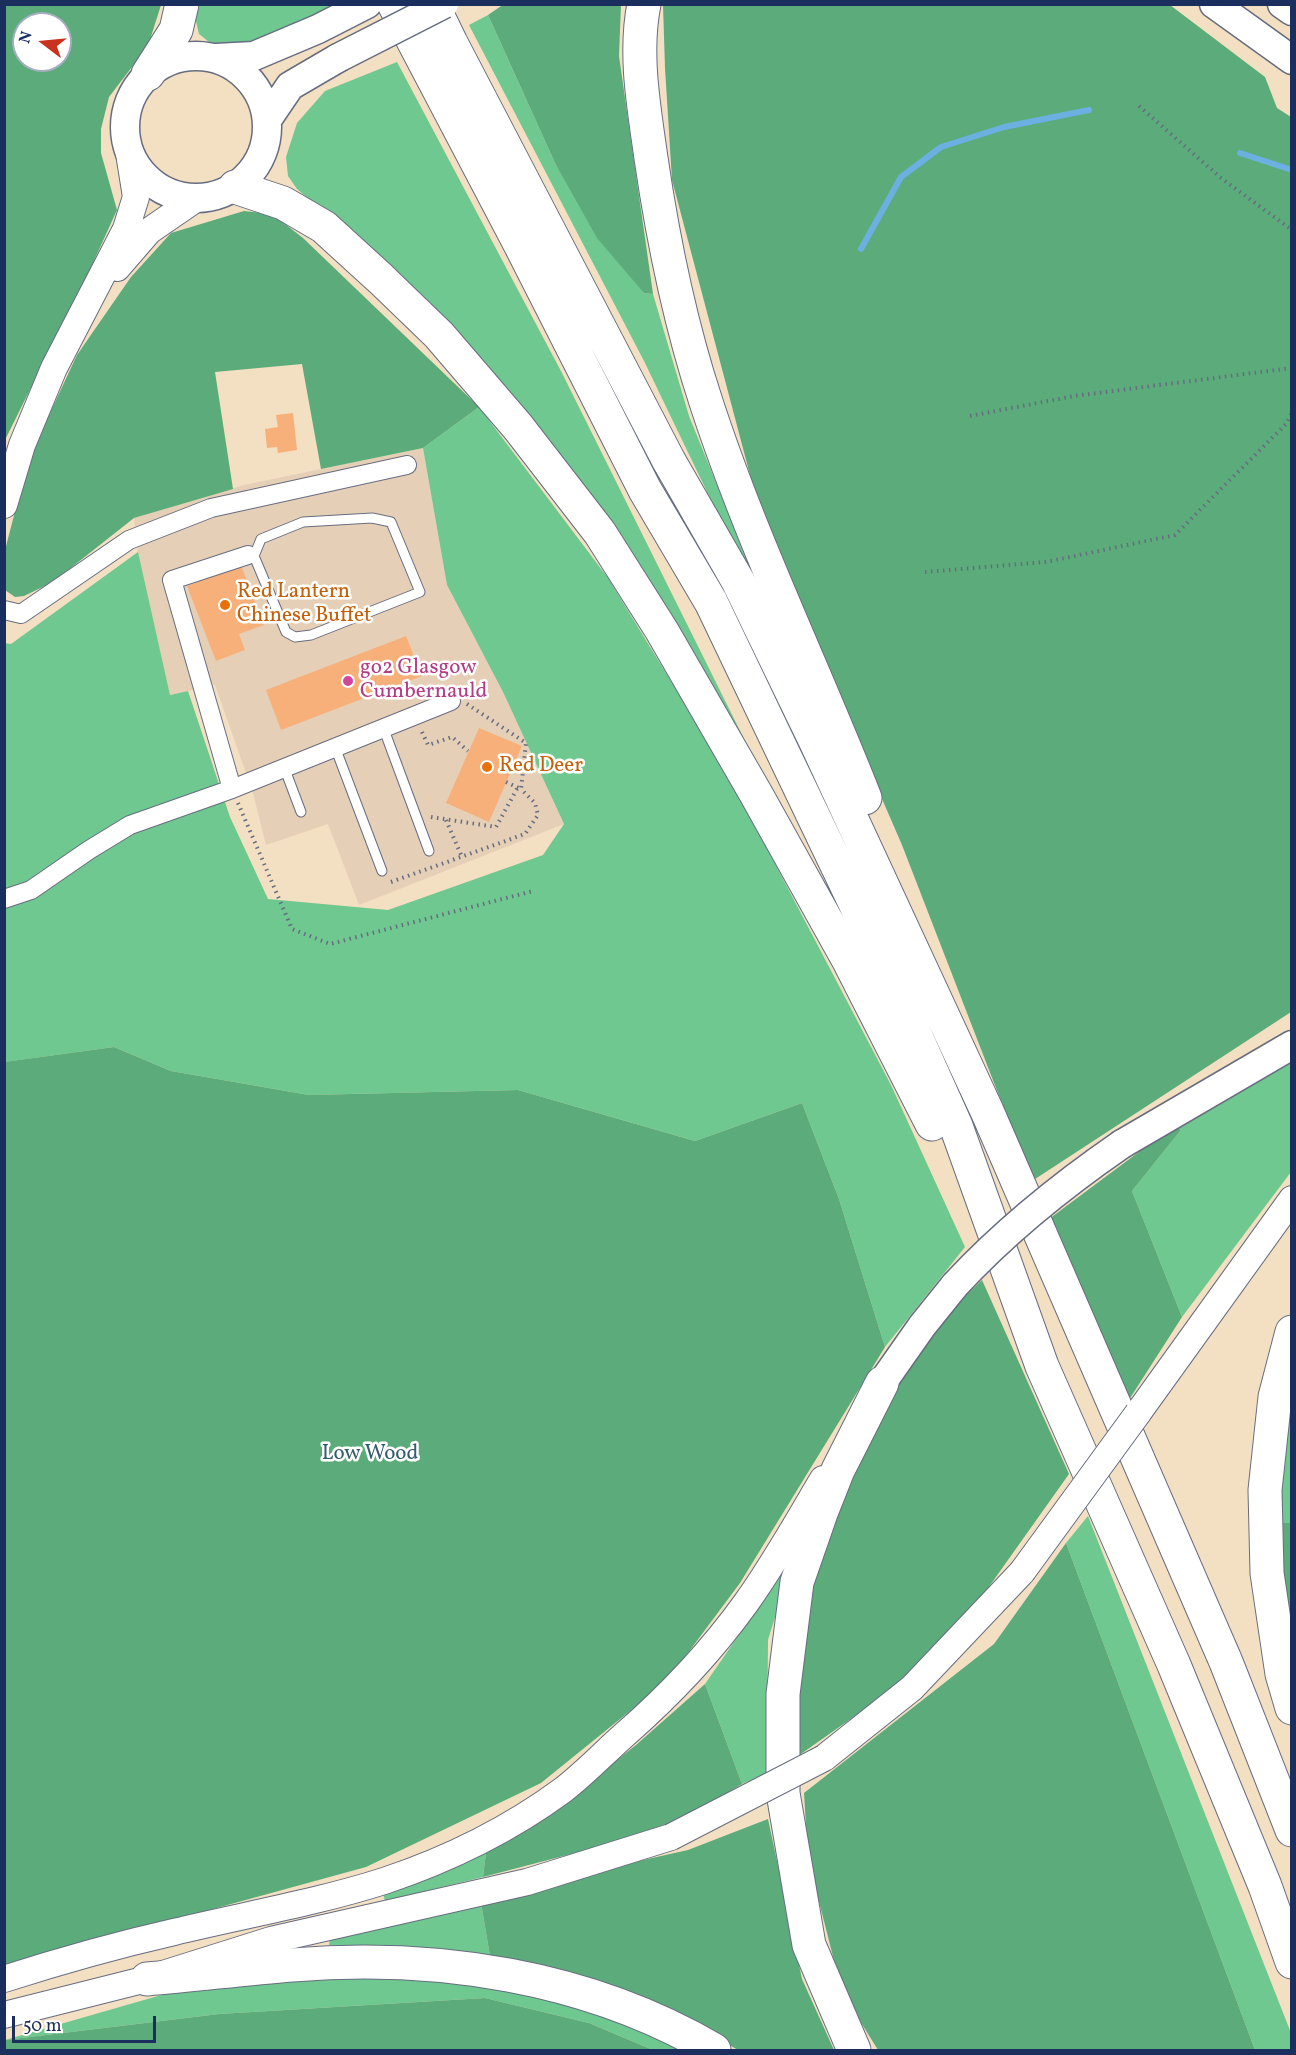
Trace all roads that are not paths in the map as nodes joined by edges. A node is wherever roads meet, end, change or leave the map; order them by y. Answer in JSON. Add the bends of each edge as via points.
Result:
{"nodes":[{"id":1,"x":182,"y":4,"type":"edge"},
{"id":2,"x":367,"y":4,"type":"edge"},
{"id":3,"x":394,"y":4,"type":"edge"},
{"id":4,"x":432,"y":4,"type":"edge"},
{"id":5,"x":444,"y":4,"type":"edge"},
{"id":6,"x":644,"y":4,"type":"edge"},
{"id":7,"x":1214,"y":4,"type":"edge"},
{"id":8,"x":1282,"y":4,"type":"edge"},
{"id":9,"x":1292,"y":11,"type":"edge"},
{"id":10,"x":216,"y":58,"type":"junction"},
{"id":11,"x":1292,"y":60,"type":"edge"},
{"id":12,"x":148,"y":74,"type":"junction"},
{"id":13,"x":267,"y":120,"type":"junction"},
{"id":14,"x":128,"y":147,"type":"junction"},
{"id":15,"x":235,"y":187,"type":"junction"},
{"id":16,"x":197,"y":198,"type":"junction"},
{"id":17,"x":93,"y":296,"type":"junction"},
{"id":18,"x":407,"y":465,"type":"dead end"},
{"id":19,"x":4,"y":505,"type":"edge"},
{"id":20,"x":251,"y":556,"type":"junction"},
{"id":21,"x":4,"y":610,"type":"edge"},
{"id":22,"x":451,"y":701,"type":"road end"},
{"id":23,"x":383,"y":727,"type":"junction"},
{"id":24,"x":335,"y":747,"type":"junction"},
{"id":25,"x":284,"y":767,"type":"junction"},
{"id":26,"x":232,"y":789,"type":"junction"},
{"id":27,"x":301,"y":812,"type":"dead end"},
{"id":28,"x":429,"y":851,"type":"dead end"},
{"id":29,"x":382,"y":871,"type":"road end"},
{"id":30,"x":4,"y":899,"type":"edge"},
{"id":31,"x":1292,"y":1037,"type":"edge"},
{"id":32,"x":1292,"y":1046,"type":"edge"},
{"id":33,"x":1227,"y":1083,"type":"junction"},
{"id":34,"x":987,"y":1111,"type":"junction"},
{"id":35,"x":1292,"y":1199,"type":"edge"},
{"id":36,"x":1292,"y":1332,"type":"edge"},
{"id":37,"x":1042,"y":1366,"type":"junction"},
{"id":38,"x":882,"y":1383,"type":"junction"},
{"id":39,"x":1292,"y":1708,"type":"edge"},
{"id":40,"x":1292,"y":1830,"type":"edge"},
{"id":41,"x":1292,"y":1962,"type":"edge"},
{"id":42,"x":147,"y":1979,"type":"junction"},
{"id":43,"x":4,"y":1980,"type":"edge"},
{"id":44,"x":4,"y":2015,"type":"edge"},
{"id":45,"x":714,"y":2050,"type":"edge"},
{"id":46,"x":854,"y":2050,"type":"edge"}],
"edges":[{"from":1,"to":12,"type":"highway","via":[[176,30]]},
{"from":2,"to":10,"type":"main road","via":[[318,30],[254,56]]},
{"from":3,"to":37,"type":"highway","via":[[645,490],[711,602],[791,768],[956,1126]]},
{"from":4,"to":34,"type":"highway","via":[[669,461],[738,581]]},
{"from":5,"to":13,"type":"main road","bridge":true,"via":[[290,86]]},
{"from":6,"to":34,"type":"highway","via":[[640,23],[642,93],[655,183],[677,300],[705,402]]},
{"from":7,"to":11,"type":"main road"},
{"from":8,"to":9,"type":"main road"},
{"from":10,"to":12,"type":"main road","via":[[192,56],[168,62]]},
{"from":10,"to":13,"type":"main road","via":[[251,81]]},
{"from":12,"to":14,"type":"main road","via":[[128,108]]},
{"from":13,"to":15,"type":"main road","via":[[260,158]]},
{"from":14,"to":16,"type":"main road","via":[[138,168],[154,184],[174,195]]},
{"from":14,"to":17,"type":"main road","via":[[136,197],[126,229]]},
{"from":15,"to":16,"type":"main road"},
{"from":15,"to":37,"type":"highway","via":[[283,203],[324,227],[381,279],[446,343],[518,427],[600,533],[662,631],[849,961],[933,1126]]},
{"from":16,"to":17,"type":"main road","via":[[149,231]]},
{"from":17,"to":19,"type":"main road","via":[[54,368],[22,445]]},
{"from":18,"to":21,"type":"street","via":[[211,507],[129,540],[21,614]]},
{"from":20,"to":20,"type":"lane","via":[[286,632],[296,637],[311,635],[420,592],[391,522],[372,518],[303,522],[261,539]]},
{"from":20,"to":26,"type":"street","via":[[172,580]]},
{"from":22,"to":23,"type":"street"},
{"from":23,"to":24,"type":"street"},
{"from":23,"to":28,"type":"lane"},
{"from":24,"to":25,"type":"street"},
{"from":24,"to":29,"type":"lane"},
{"from":25,"to":26,"type":"street"},
{"from":25,"to":27,"type":"lane"},
{"from":26,"to":30,"type":"street","via":[[130,825],[31,890]]},
{"from":31,"to":33,"type":"main road"},
{"from":32,"to":33,"type":"main road"},
{"from":33,"to":38,"type":"main road","bridge":true,"via":[[1122,1144],[1041,1203],[955,1286]]},
{"from":34,"to":40,"type":"highway","via":[[1226,1662]]},
{"from":35,"to":42,"type":"main road","bridge":true,"via":[[1022,1572],[912,1688],[824,1758],[671,1837],[527,1882],[271,1940]]},
{"from":36,"to":39,"type":"highway","via":[[1275,1397],[1265,1490],[1267,1573],[1282,1674]]},
{"from":37,"to":41,"type":"highway","via":[[1174,1665]]},
{"from":38,"to":43,"type":"main road","via":[[776,1557],[718,1639],[646,1716],[564,1789],[488,1836],[383,1881],[122,1945]]},
{"from":38,"to":46,"type":"highway","via":[[838,1470],[797,1582],[783,1694],[783,1793],[809,1945]]},
{"from":42,"to":44,"type":"main road"},
{"from":42,"to":45,"type":"highway","via":[[293,1964],[409,1963],[481,1969],[595,1997]]}]}
